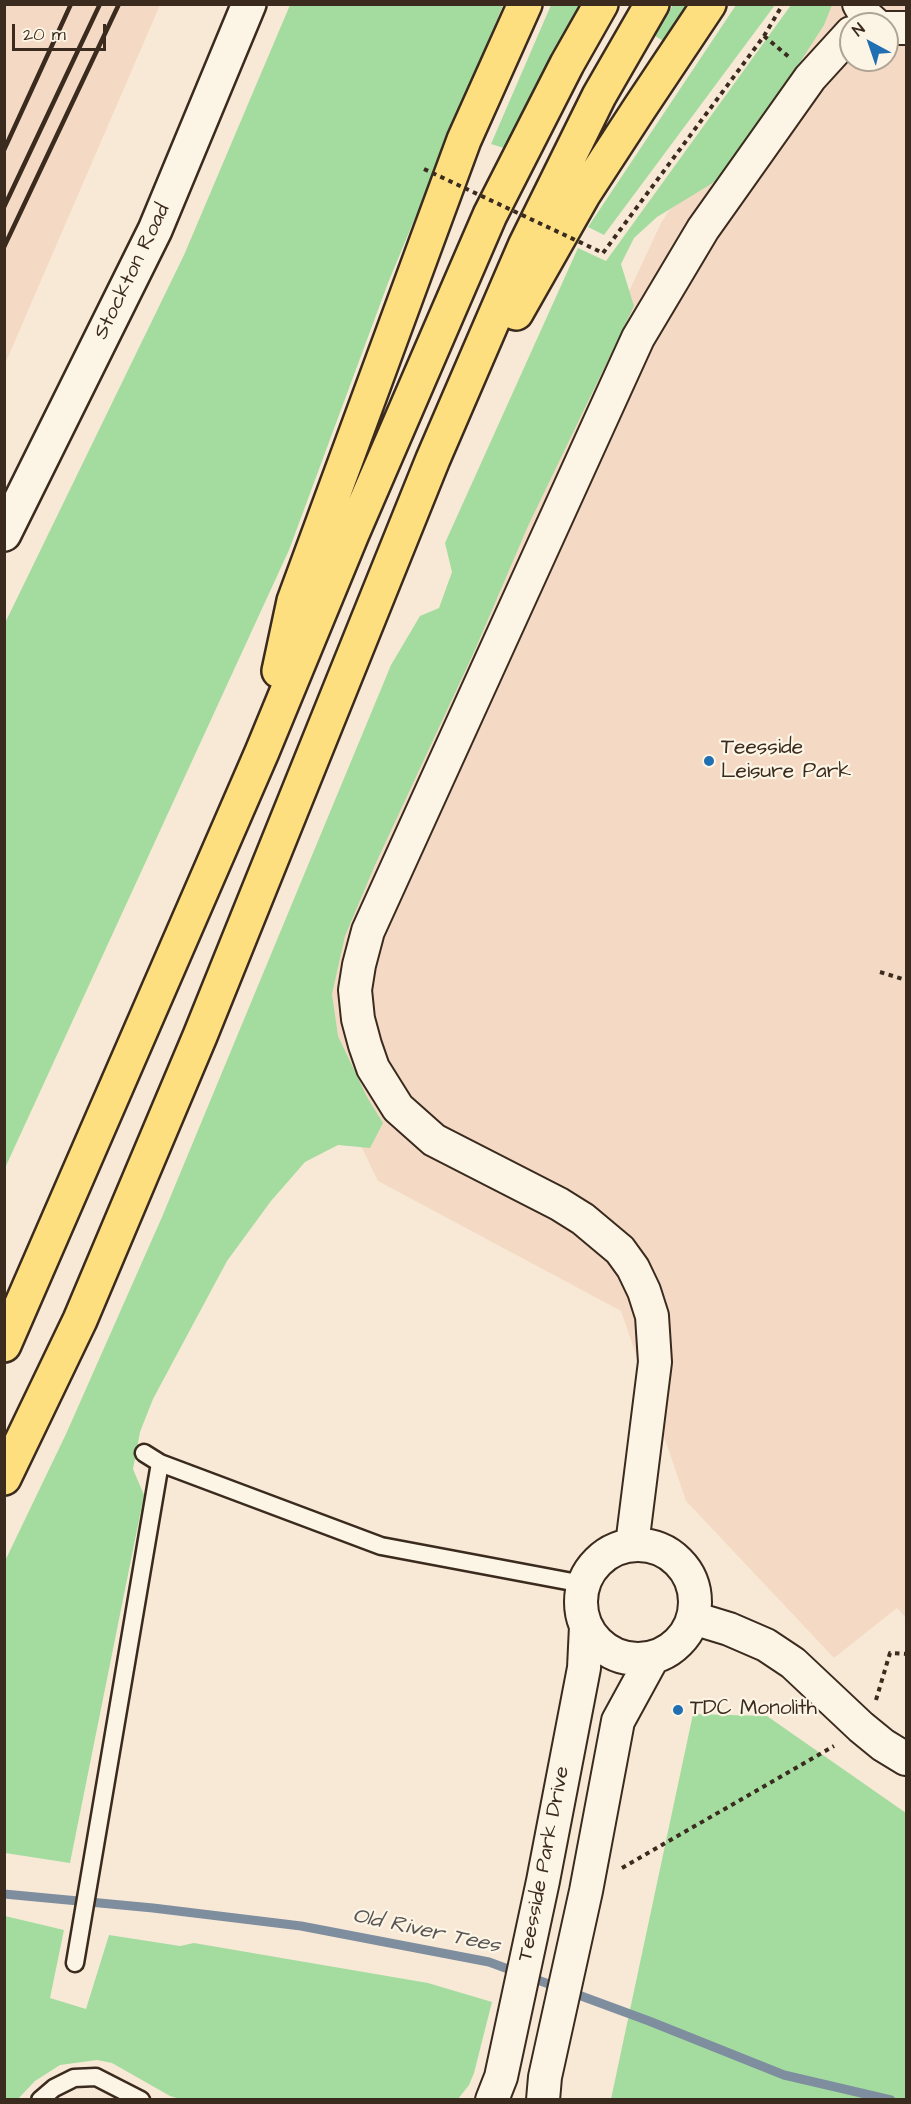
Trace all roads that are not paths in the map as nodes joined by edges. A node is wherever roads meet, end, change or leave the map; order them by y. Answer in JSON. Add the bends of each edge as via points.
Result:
{"nodes":[{"id":1,"x":249,"y":4,"type":"edge"},
{"id":2,"x":525,"y":4,"type":"edge"},
{"id":3,"x":601,"y":4,"type":"edge"},
{"id":4,"x":651,"y":4,"type":"edge"},
{"id":5,"x":710,"y":4,"type":"edge"},
{"id":6,"x":839,"y":49,"type":"edge"},
{"id":7,"x":433,"y":459,"type":"junction"},
{"id":8,"x":4,"y":534,"type":"edge"},
{"id":9,"x":262,"y":752,"type":"junction"},
{"id":10,"x":4,"y":1345,"type":"edge"},
{"id":11,"x":144,"y":1452,"type":"dead end"},
{"id":12,"x":160,"y":1463,"type":"junction"},
{"id":13,"x":4,"y":1478,"type":"edge"},
{"id":14,"x":632,"y":1545,"type":"junction"},
{"id":15,"x":583,"y":1584,"type":"junction"},
{"id":16,"x":693,"y":1617,"type":"junction"},
{"id":17,"x":586,"y":1626,"type":"junction"},
{"id":18,"x":653,"y":1657,"type":"junction"},
{"id":19,"x":906,"y":1759,"type":"edge"},
{"id":20,"x":75,"y":1963,"type":"dead end"},
{"id":21,"x":497,"y":2088,"type":"edge"},
{"id":22,"x":544,"y":2089,"type":"edge"},
{"id":23,"x":40,"y":2100,"type":"edge"},
{"id":24,"x":141,"y":2100,"type":"edge"}],
"edges":[{"from":1,"to":8,"type":"main road","name":"Stockton Road","via":[[156,230]]},
{"from":2,"to":9,"type":"highway","via":[[464,140],[294,601]]},
{"from":3,"to":9,"type":"highway","via":[[490,215]]},
{"from":4,"to":7,"type":"highway","via":[[599,96],[525,246]]},
{"from":5,"to":7,"type":"highway","via":[[583,195]]},
{"from":6,"to":14,"type":"street","via":[[810,78],[702,229],[638,338],[368,931],[358,973],[356,999],[365,1045],[377,1075],[398,1108],[434,1140],[583,1219],[620,1250],[636,1276],[652,1316],[655,1362]]},
{"from":7,"to":13,"type":"highway","via":[[195,1047],[80,1320]]},
{"from":9,"to":10,"type":"highway"},
{"from":11,"to":12,"type":"lane"},
{"from":12,"to":15,"type":"lane","via":[[381,1546]]},
{"from":12,"to":20,"type":"lane"},
{"from":14,"to":15,"type":"street","via":[[611,1551],[594,1565]]},
{"from":14,"to":16,"type":"street","via":[[654,1547],[681,1565],[695,1595]]},
{"from":15,"to":17,"type":"street","via":[[581,1605]]},
{"from":16,"to":18,"type":"street","via":[[685,1635],[671,1649]]},
{"from":16,"to":19,"type":"street","via":[[766,1645],[793,1663],[883,1745]]},
{"from":17,"to":18,"type":"street","via":[[602,1647],[626,1659]]},
{"from":17,"to":21,"type":"street","name":"Teesside Park Drive","via":[[584,1668],[543,1881]]},
{"from":18,"to":22,"type":"street","name":"Teesside Park Drive","via":[[618,1721]]},
{"from":23,"to":24,"type":"lane","via":[[74,2078],[96,2077]]}]}
